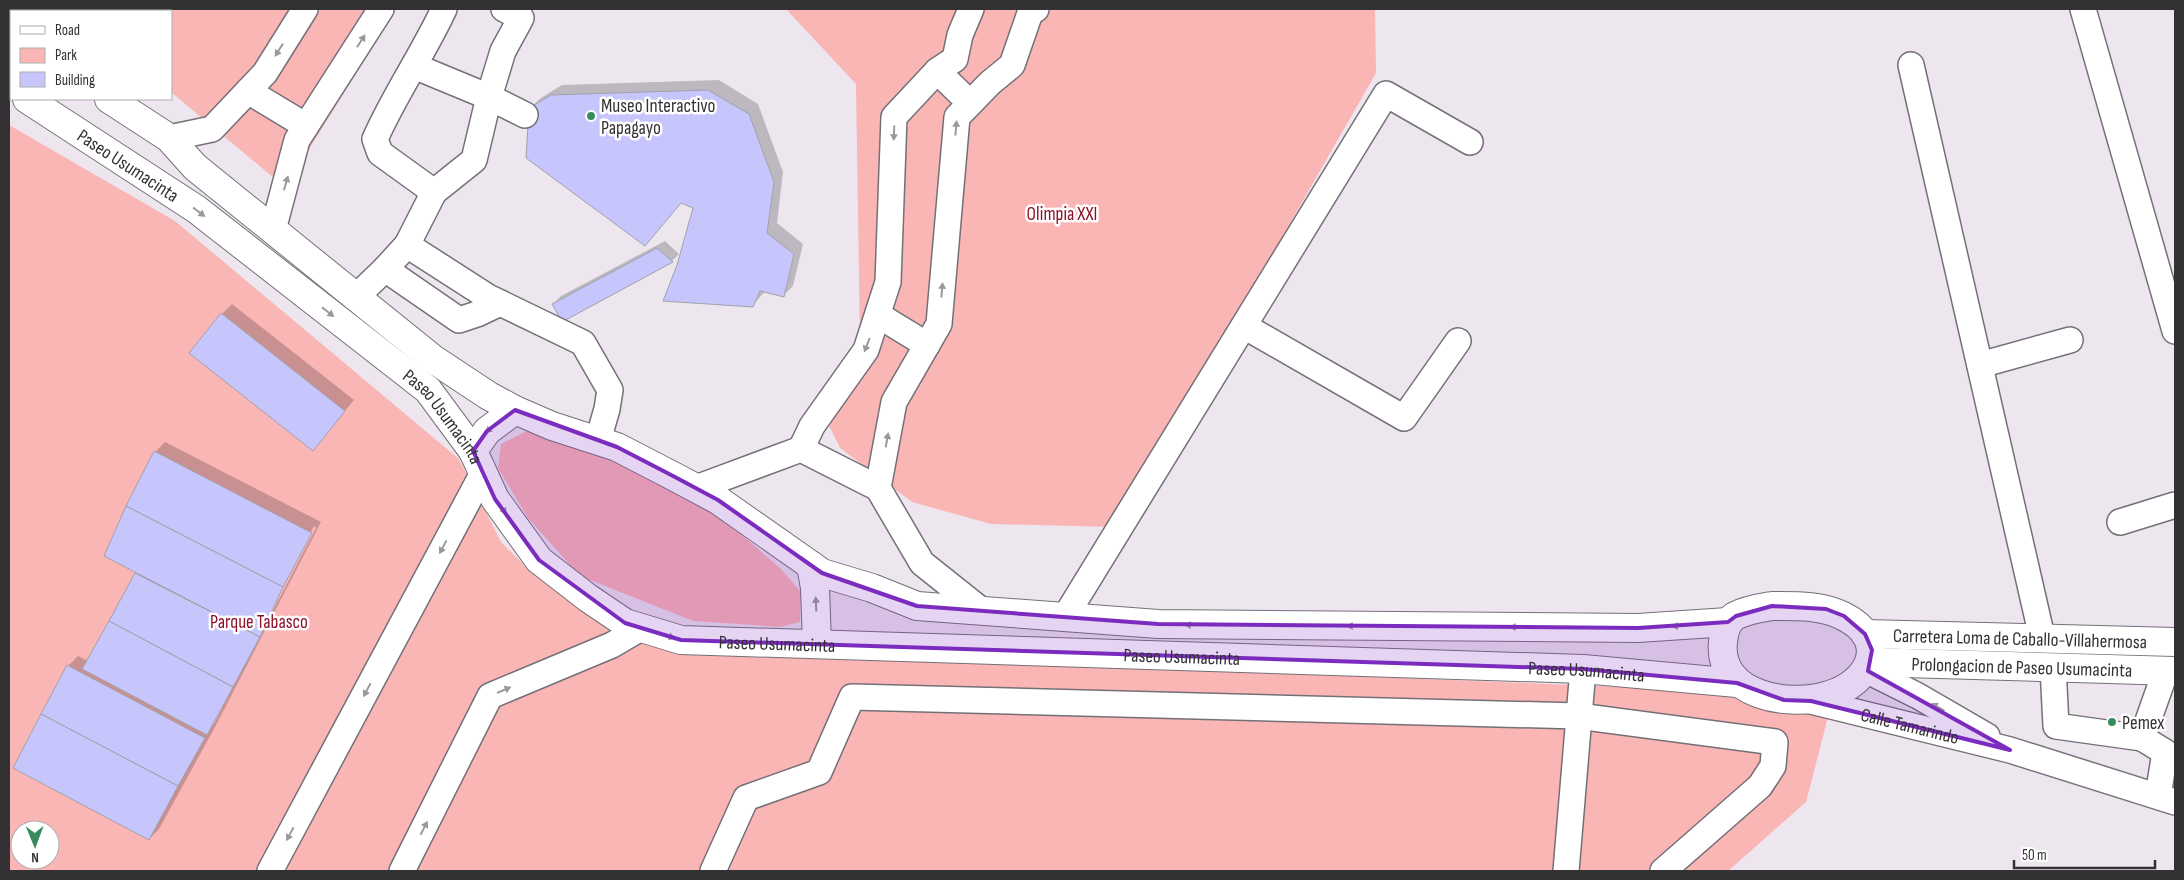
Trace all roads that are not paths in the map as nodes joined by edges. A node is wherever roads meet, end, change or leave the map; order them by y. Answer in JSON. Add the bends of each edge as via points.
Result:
{"nodes":[{"id":1,"x":305,"y":9,"type":"edge"},
{"id":2,"x":381,"y":9,"type":"edge"},
{"id":3,"x":444,"y":9,"type":"edge"},
{"id":4,"x":504,"y":9,"type":"edge"},
{"id":5,"x":971,"y":9,"type":"edge"},
{"id":6,"x":1036,"y":9,"type":"edge"},
{"id":7,"x":2083,"y":9,"type":"edge"},
{"id":8,"x":1911,"y":65,"type":"dead end"},
{"id":9,"x":414,"y":66,"type":"junction"},
{"id":10,"x":936,"y":71,"type":"junction"},
{"id":11,"x":248,"y":91,"type":"junction"},
{"id":12,"x":489,"y":97,"type":"junction"},
{"id":13,"x":29,"y":100,"type":"edge"},
{"id":14,"x":111,"y":100,"type":"edge"},
{"id":15,"x":970,"y":103,"type":"junction"},
{"id":16,"x":525,"y":115,"type":"dead end"},
{"id":17,"x":306,"y":126,"type":"junction"},
{"id":18,"x":169,"y":138,"type":"junction"},
{"id":19,"x":1470,"y":142,"type":"dead end"},
{"id":20,"x":434,"y":192,"type":"junction"},
{"id":21,"x":273,"y":230,"type":"junction"},
{"id":22,"x":407,"y":245,"type":"junction"},
{"id":23,"x":385,"y":269,"type":"junction"},
{"id":24,"x":356,"y":297,"type":"junction"},
{"id":25,"x":500,"y":303,"type":"junction"},
{"id":26,"x":878,"y":314,"type":"junction"},
{"id":27,"x":1244,"y":326,"type":"junction"},
{"id":28,"x":2175,"y":332,"type":"edge"},
{"id":29,"x":2070,"y":340,"type":"dead end"},
{"id":30,"x":1458,"y":341,"type":"dead end"},
{"id":31,"x":927,"y":345,"type":"junction"},
{"id":32,"x":1980,"y":365,"type":"junction"},
{"id":33,"x":515,"y":410,"type":"junction"},
{"id":34,"x":598,"y":440,"type":"junction"},
{"id":35,"x":801,"y":449,"type":"junction"},
{"id":36,"x":478,"y":462,"type":"junction"},
{"id":37,"x":696,"y":488,"type":"junction"},
{"id":38,"x":878,"y":488,"type":"junction"},
{"id":39,"x":2175,"y":505,"type":"edge"},
{"id":40,"x":2120,"y":522,"type":"dead end"},
{"id":41,"x":811,"y":565,"type":"junction"},
{"id":42,"x":980,"y":610,"type":"junction"},
{"id":43,"x":1065,"y":617,"type":"junction"},
{"id":44,"x":1728,"y":622,"type":"junction"},
{"id":45,"x":641,"y":628,"type":"junction"},
{"id":46,"x":1866,"y":634,"type":"junction"},
{"id":47,"x":2042,"y":637,"type":"junction"},
{"id":48,"x":2175,"y":642,"type":"edge"},
{"id":49,"x":818,"y":644,"type":"junction"},
{"id":50,"x":1868,"y":666,"type":"junction"},
{"id":51,"x":2053,"y":667,"type":"junction"},
{"id":52,"x":1583,"y":669,"type":"junction"},
{"id":53,"x":2171,"y":670,"type":"edge"},
{"id":54,"x":1737,"y":683,"type":"junction"},
{"id":55,"x":1811,"y":700,"type":"junction"},
{"id":56,"x":1578,"y":716,"type":"junction"},
{"id":57,"x":2056,"y":726,"type":"junction"},
{"id":58,"x":2142,"y":738,"type":"junction"},
{"id":59,"x":2010,"y":750,"type":"junction"},
{"id":60,"x":2039,"y":759,"type":"junction"},
{"id":61,"x":2167,"y":799,"type":"edge"},
{"id":62,"x":270,"y":871,"type":"edge"},
{"id":63,"x":402,"y":871,"type":"edge"},
{"id":64,"x":713,"y":871,"type":"edge"},
{"id":65,"x":1566,"y":871,"type":"edge"},
{"id":66,"x":1663,"y":871,"type":"edge"}],
"edges":[{"from":1,"to":11,"type":"street","one_way":true,"via":[[265,73]]},
{"from":17,"to":2,"type":"street","one_way":true},
{"from":3,"to":9,"type":"street"},
{"from":4,"to":12,"type":"street","via":[[521,18],[503,51]]},
{"from":5,"to":10,"type":"street","via":[[960,35],[955,59]]},
{"from":6,"to":15,"type":"street","via":[[1030,13],[1012,65]]},
{"from":7,"to":28,"type":"street"},
{"from":8,"to":32,"type":"street"},
{"from":9,"to":12,"type":"street"},
{"from":9,"to":20,"type":"street","via":[[390,105],[375,139],[380,153]]},
{"from":10,"to":15,"type":"street"},
{"from":10,"to":26,"type":"street","one_way":true,"via":[[894,117],[888,282]]},
{"from":11,"to":17,"type":"street"},
{"from":11,"to":18,"type":"street","via":[[212,129]]},
{"from":12,"to":16,"type":"street"},
{"from":12,"to":20,"type":"street","via":[[474,160]]},
{"from":13,"to":36,"type":"main road","name":"Paseo Usumacinta","one_way":true,"via":[[196,209],[428,390]]},
{"from":14,"to":18,"type":"main road","name":"Paseo Usumacinta"},
{"from":31,"to":15,"type":"street","one_way":true,"via":[[939,324],[957,117]]},
{"from":21,"to":17,"type":"street","one_way":true,"via":[[298,140]]},
{"from":18,"to":21,"type":"main road","name":"Paseo Usumacinta","via":[[195,167]]},
{"from":19,"to":27,"type":"street","via":[[1386,94]]},
{"from":20,"to":22,"type":"street"},
{"from":21,"to":24,"type":"main road","name":"Paseo Usumacinta"},
{"from":22,"to":23,"type":"street"},
{"from":22,"to":25,"type":"street"},
{"from":23,"to":24,"type":"street"},
{"from":23,"to":25,"type":"street","via":[[459,320]]},
{"from":24,"to":33,"type":"main road","name":"Paseo Usumacinta","via":[[433,359]]},
{"from":25,"to":34,"type":"street","via":[[583,343],[610,390]]},
{"from":26,"to":31,"type":"street"},
{"from":26,"to":35,"type":"street","one_way":true,"via":[[866,350],[812,426]]},
{"from":27,"to":30,"type":"street","via":[[1404,418]]},
{"from":27,"to":43,"type":"street"},
{"from":29,"to":32,"type":"street"},
{"from":38,"to":31,"type":"street","one_way":true,"via":[[894,402]]},
{"from":32,"to":47,"type":"street"},
{"from":33,"to":34,"type":"main road","name":"Paseo Usumacinta"},
{"from":33,"to":36,"type":"main road","one_way":true,"via":[[487,431]]},
{"from":34,"to":37,"type":"main road","name":"Paseo Usumacinta"},
{"from":35,"to":37,"type":"street"},
{"from":35,"to":38,"type":"street"},
{"from":36,"to":45,"type":"main road","name":"Paseo Usumacinta","one_way":true,"via":[[495,499],[540,560],[625,623]]},
{"from":36,"to":62,"type":"street","one_way":true},
{"from":37,"to":41,"type":"main road","name":"Paseo Usumacinta"},
{"from":38,"to":42,"type":"street","via":[[922,563]]},
{"from":39,"to":40,"type":"street"},
{"from":41,"to":42,"type":"main road","name":"Paseo Usumacinta","via":[[822,573],[917,606]]},
{"from":49,"to":41,"type":"main road","one_way":true},
{"from":42,"to":43,"type":"main road","name":"Paseo Usumacinta"},
{"from":44,"to":43,"type":"main road","name":"Paseo Usumacinta","one_way":true,"via":[[1629,628],[1158,624]]},
{"from":44,"to":46,"type":"main road","via":[[1749,611],[1772,606],[1807,607],[1826,609],[1844,616]]},
{"from":44,"to":54,"type":"main road","via":[[1722,649],[1728,671]]},
{"from":45,"to":49,"type":"main road","name":"Paseo Usumacinta","one_way":true,"via":[[681,640]]},
{"from":63,"to":45,"type":"street","one_way":true,"via":[[490,696],[612,645]]},
{"from":46,"to":47,"type":"main road","name":"Carretera Loma de Caballo-Villahermosa"},
{"from":46,"to":50,"type":"main road","via":[[1872,650]]},
{"from":47,"to":48,"type":"main road","name":"Carretera Loma de Caballo-Villahermosa"},
{"from":49,"to":52,"type":"main road","name":"Paseo Usumacinta"},
{"from":50,"to":51,"type":"main road","name":"Prolongacion de Paseo Usumacinta"},
{"from":50,"to":55,"type":"main road","via":[[1850,686]]},
{"from":59,"to":50,"type":"street","name":"Calle Tamarindo","one_way":true},
{"from":51,"to":53,"type":"main road","name":"Prolongacion de Paseo Usumacinta"},
{"from":51,"to":57,"type":"street"},
{"from":52,"to":54,"type":"main road","name":"Paseo Usumacinta"},
{"from":52,"to":56,"type":"street"},
{"from":53,"to":58,"type":"street"},
{"from":54,"to":55,"type":"main road","via":[[1784,700]]},
{"from":55,"to":59,"type":"street","name":"Calle Tamarindo"},
{"from":56,"to":64,"type":"street","via":[[852,697],[819,772],[746,798]]},
{"from":56,"to":65,"type":"street"},
{"from":56,"to":66,"type":"street","via":[[1775,742],[1773,766],[1760,786]]},
{"from":57,"to":58,"type":"street"},
{"from":57,"to":60,"type":"street"},
{"from":58,"to":61,"type":"street","via":[[2165,752]]},
{"from":59,"to":60,"type":"street","name":"Calle Tamarindo"},
{"from":60,"to":61,"type":"street","name":"Calle Tamarindo"}]}
